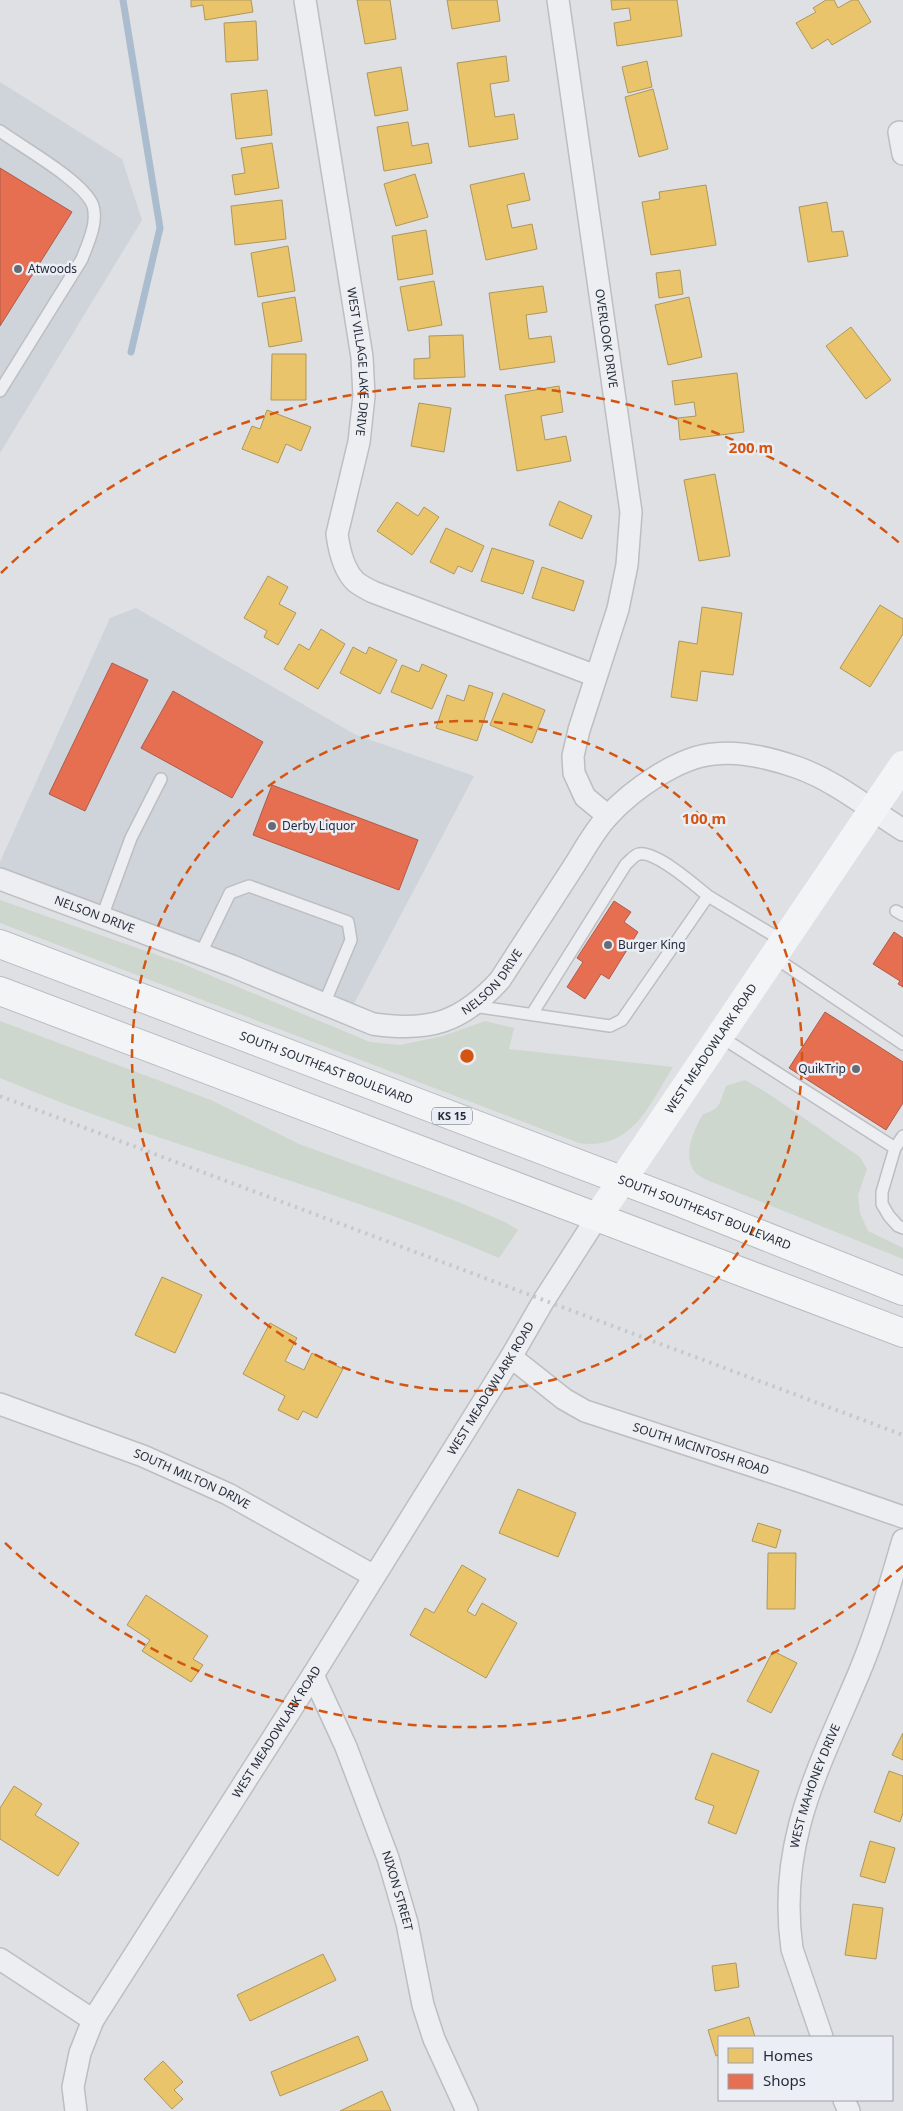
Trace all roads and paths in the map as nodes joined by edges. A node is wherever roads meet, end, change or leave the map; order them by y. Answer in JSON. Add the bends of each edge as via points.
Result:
{"nodes":[{"id":1,"x":305,"y":0,"type":"edge"},
{"id":2,"x":558,"y":0,"type":"edge"},
{"id":3,"x":0,"y":131,"type":"edge"},
{"id":4,"x":899,"y":132,"type":"dead end"},
{"id":5,"x":903,"y":154,"type":"edge"},
{"id":6,"x":0,"y":391,"type":"edge"},
{"id":7,"x":596,"y":676,"type":"junction"},
{"id":8,"x":903,"y":765,"type":"edge"},
{"id":9,"x":161,"y":779,"type":"dead end"},
{"id":10,"x":873,"y":811,"type":"junction"},
{"id":11,"x":608,"y":816,"type":"junction"},
{"id":12,"x":903,"y":830,"type":"edge"},
{"id":13,"x":0,"y":879,"type":"edge"},
{"id":14,"x":708,"y":896,"type":"junction"},
{"id":15,"x":102,"y":917,"type":"junction"},
{"id":16,"x":0,"y":944,"type":"edge"},
{"id":17,"x":779,"y":950,"type":"junction"},
{"id":18,"x":200,"y":955,"type":"junction"},
{"id":19,"x":0,"y":991,"type":"edge"},
{"id":20,"x":324,"y":1004,"type":"junction"},
{"id":21,"x":473,"y":1006,"type":"junction"},
{"id":22,"x":532,"y":1014,"type":"junction"},
{"id":23,"x":721,"y":1036,"type":"junction"},
{"id":24,"x":903,"y":1044,"type":"edge"},
{"id":25,"x":903,"y":1136,"type":"edge"},
{"id":26,"x":895,"y":1148,"type":"junction"},
{"id":27,"x":623,"y":1180,"type":"junction"},
{"id":28,"x":598,"y":1216,"type":"junction"},
{"id":29,"x":903,"y":1228,"type":"edge"},
{"id":30,"x":903,"y":1291,"type":"edge"},
{"id":31,"x":903,"y":1333,"type":"edge"},
{"id":32,"x":511,"y":1357,"type":"junction"},
{"id":33,"x":0,"y":1404,"type":"edge"},
{"id":34,"x":903,"y":1517,"type":"edge"},
{"id":35,"x":903,"y":1540,"type":"edge"},
{"id":36,"x":374,"y":1576,"type":"junction"},
{"id":37,"x":313,"y":1676,"type":"junction"},
{"id":38,"x":0,"y":1959,"type":"edge"},
{"id":39,"x":93,"y":2020,"type":"junction"},
{"id":40,"x":822,"y":2036,"type":"edge"},
{"id":41,"x":76,"y":2111,"type":"edge"},
{"id":42,"x":466,"y":2111,"type":"edge"}],
"edges":[{"from":1,"to":7,"type":"street","name":"WEST VILLAGE LAKE DRIVE","via":[[362,357],[364,396],[359,442],[337,534],[345,564],[355,581],[373,592]]},
{"from":2,"to":7,"type":"street","name":"OVERLOOK DRIVE","via":[[631,512],[627,565],[618,609]]},
{"from":3,"to":6,"type":"lane","via":[[76,184],[87,195],[93,207],[94,220],[82,259]]},
{"from":4,"to":5,"type":"street"},
{"from":7,"to":11,"type":"street","name":"OVERLOOK DRIVE","via":[[576,742],[574,773],[585,797]]},
{"from":8,"to":10,"type":"main road","name":"WEST MEADOWLARK ROAD"},
{"from":9,"to":15,"type":"lane","via":[[130,838]]},
{"from":10,"to":11,"type":"street","name":"NELSON DRIVE","via":[[821,778],[796,767],[751,756],[715,754],[696,757],[658,776]]},
{"from":10,"to":12,"type":"street","name":"NELSON DRIVE"},
{"from":10,"to":17,"type":"main road","name":"WEST MEADOWLARK ROAD"},
{"from":11,"to":21,"type":"street","name":"NELSON DRIVE","via":[[500,980]]},
{"from":13,"to":15,"type":"street","name":"NELSON DRIVE"},
{"from":14,"to":17,"type":"lane"},
{"from":14,"to":22,"type":"lane","via":[[622,1020],[610,1026]]},
{"from":14,"to":22,"type":"lane","via":[[652,856],[638,854],[632,858]]},
{"from":15,"to":18,"type":"street","name":"NELSON DRIVE"},
{"from":16,"to":27,"type":"main road","name":"SOUTH SOUTHEAST BOULEVARD","number":"KS 15"},
{"from":17,"to":23,"type":"main road","name":"WEST MEADOWLARK ROAD"},
{"from":17,"to":24,"type":"lane"},
{"from":18,"to":20,"type":"street","name":"NELSON DRIVE"},
{"from":18,"to":20,"type":"lane","via":[[230,893],[250,886],[348,922],[351,940]]},
{"from":19,"to":28,"type":"main road"},
{"from":20,"to":21,"type":"street","name":"NELSON DRIVE","via":[[373,1024],[397,1028],[440,1024]]},
{"from":21,"to":22,"type":"lane"},
{"from":23,"to":26,"type":"lane"},
{"from":23,"to":27,"type":"main road","name":"WEST MEADOWLARK ROAD"},
{"from":25,"to":26,"type":"lane"},
{"from":26,"to":29,"type":"lane","via":[[882,1192],[882,1204],[889,1216]]},
{"from":27,"to":28,"type":"main road","name":"WEST MEADOWLARK ROAD"},
{"from":27,"to":30,"type":"main road","name":"SOUTH SOUTHEAST BOULEVARD","number":"KS 15"},
{"from":28,"to":31,"type":"main road"},
{"from":28,"to":32,"type":"street","name":"WEST MEADOWLARK ROAD"},
{"from":32,"to":34,"type":"street","name":"SOUTH MCINTOSH ROAD","via":[[564,1399],[585,1411]]},
{"from":32,"to":36,"type":"street","name":"WEST MEADOWLARK ROAD"},
{"from":33,"to":36,"type":"street","name":"SOUTH MILTON DRIVE","via":[[143,1456],[228,1494]]},
{"from":35,"to":40,"type":"street","name":"WEST MAHONEY DRIVE","via":[[860,1672],[806,1801],[794,1848],[789,1892],[792,1949]]},
{"from":36,"to":37,"type":"street","name":"WEST MEADOWLARK ROAD"},
{"from":37,"to":39,"type":"street","name":"WEST MEADOWLARK ROAD"},
{"from":37,"to":42,"type":"street","name":"NIXON STREET","via":[[346,1746],[388,1858],[407,1923],[423,2005],[434,2039]]},
{"from":38,"to":39,"type":"street"},
{"from":39,"to":41,"type":"street","name":"WEST MEADOWLARK ROAD","via":[[80,2053],[73,2087]]}]}
